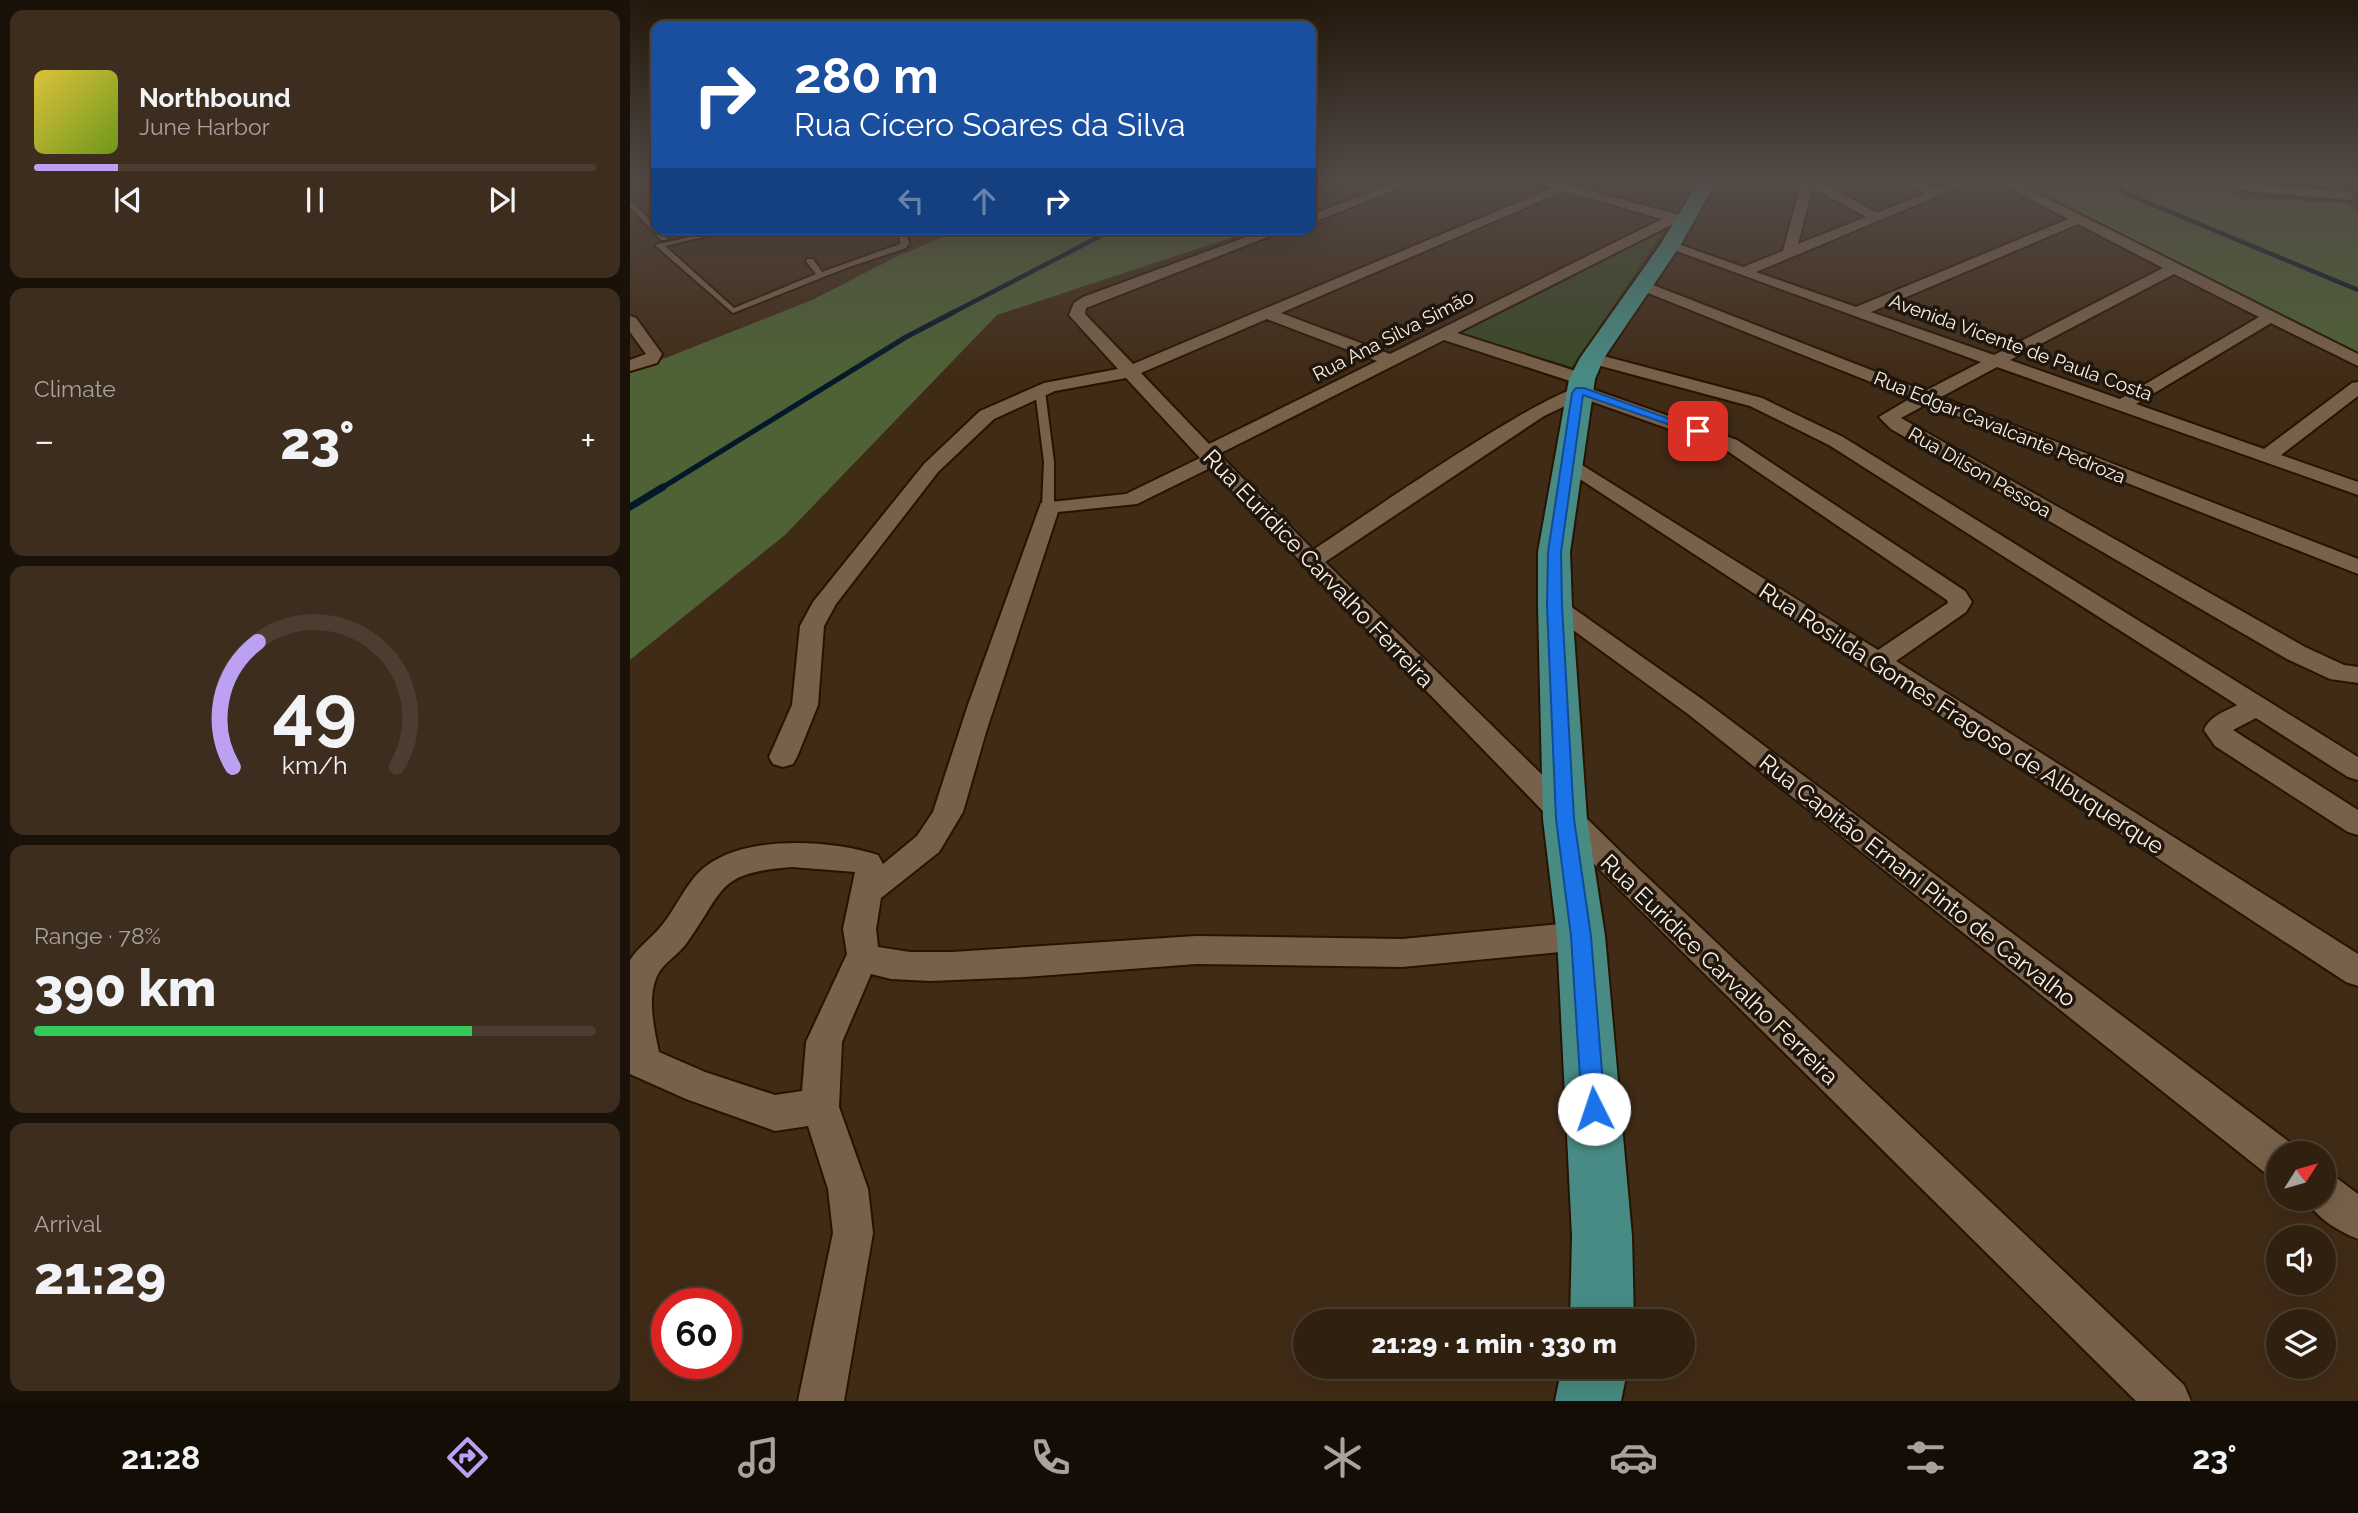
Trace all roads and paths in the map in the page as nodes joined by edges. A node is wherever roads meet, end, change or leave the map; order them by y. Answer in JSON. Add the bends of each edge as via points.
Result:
{"nodes":[{"id":1,"x":662,"y":244,"type":"edge"},
{"id":2,"x":904,"y":244,"type":"edge"},
{"id":3,"x":1240,"y":244,"type":"edge"},
{"id":4,"x":1428,"y":244,"type":"edge"},
{"id":5,"x":1646,"y":244,"type":"edge"},
{"id":6,"x":1668,"y":244,"type":"edge"},
{"id":7,"x":1703,"y":244,"type":"edge"},
{"id":8,"x":1791,"y":244,"type":"edge"},
{"id":9,"x":1812,"y":244,"type":"edge"},
{"id":10,"x":2019,"y":244,"type":"edge"},
{"id":11,"x":2126,"y":244,"type":"edge"},
{"id":12,"x":1788,"y":254,"type":"junction"},
{"id":13,"x":810,"y":261,"type":"dead end"},
{"id":14,"x":2174,"y":268,"type":"junction"},
{"id":15,"x":1752,"y":269,"type":"junction"},
{"id":16,"x":821,"y":276,"type":"junction"},
{"id":17,"x":1643,"y":286,"type":"junction"},
{"id":18,"x":1864,"y":309,"type":"junction"},
{"id":19,"x":1266,"y":313,"type":"junction"},
{"id":20,"x":2271,"y":316,"type":"junction"},
{"id":21,"x":630,"y":321,"type":"edge"},
{"id":22,"x":1442,"y":334,"type":"junction"},
{"id":23,"x":2002,"y":357,"type":"junction"},
{"id":24,"x":1390,"y":360,"type":"junction"},
{"id":25,"x":2358,"y":361,"type":"edge"},
{"id":26,"x":636,"y":364,"type":"edge"},
{"id":27,"x":1129,"y":372,"type":"junction"},
{"id":28,"x":1583,"y":380,"type":"junction"},
{"id":29,"x":2358,"y":387,"type":"edge"},
{"id":30,"x":1040,"y":390,"type":"junction"},
{"id":31,"x":1925,"y":398,"type":"junction"},
{"id":32,"x":2126,"y":401,"type":"junction"},
{"id":33,"x":2272,"y":453,"type":"junction"},
{"id":34,"x":1210,"y":456,"type":"junction"},
{"id":35,"x":1567,"y":464,"type":"junction"},
{"id":36,"x":2358,"y":478,"type":"edge"},
{"id":37,"x":2358,"y":489,"type":"edge"},
{"id":38,"x":1048,"y":507,"type":"junction"},
{"id":39,"x":1311,"y":561,"type":"junction"},
{"id":40,"x":2358,"y":567,"type":"edge"},
{"id":41,"x":1555,"y":606,"type":"junction"},
{"id":42,"x":1876,"y":663,"type":"junction"},
{"id":43,"x":2358,"y":675,"type":"edge"},
{"id":44,"x":2257,"y":706,"type":"junction"},
{"id":45,"x":783,"y":757,"type":"dead end"},
{"id":46,"x":2358,"y":770,"type":"edge"},
{"id":47,"x":1565,"y":819,"type":"junction"},
{"id":48,"x":2358,"y":824,"type":"edge"},
{"id":49,"x":869,"y":890,"type":"junction"},
{"id":50,"x":1581,"y":936,"type":"junction"},
{"id":51,"x":863,"y":955,"type":"junction"},
{"id":52,"x":2358,"y":972,"type":"edge"},
{"id":53,"x":820,"y":1107,"type":"junction"},
{"id":54,"x":2266,"y":1149,"type":"edge"},
{"id":55,"x":2336,"y":1202,"type":"edge"},
{"id":56,"x":2358,"y":1219,"type":"edge"},
{"id":57,"x":1602,"y":1309,"type":"edge"},
{"id":58,"x":1593,"y":1379,"type":"edge"},
{"id":59,"x":1616,"y":1379,"type":"edge"},
{"id":60,"x":821,"y":1401,"type":"edge"},
{"id":61,"x":1588,"y":1401,"type":"edge"},
{"id":62,"x":1622,"y":1401,"type":"edge"},
{"id":63,"x":2168,"y":1401,"type":"edge"}],
"edges":[{"from":1,"to":16,"type":"lane","via":[[733,312]]},
{"from":2,"to":16,"type":"lane"},
{"from":3,"to":27,"type":"street","name":"Rua Euridice Carvalho Ferreira","via":[[1079,306],[1077,315]]},
{"from":4,"to":19,"type":"street"},
{"from":5,"to":22,"type":"street","name":"Rua Ana Silva Simão"},
{"from":6,"to":17,"type":"main road"},
{"from":7,"to":15,"type":"street","name":"Avenida Vicente de Paula Costa"},
{"from":8,"to":12,"type":"street"},
{"from":9,"to":12,"type":"street"},
{"from":10,"to":18,"type":"street"},
{"from":11,"to":14,"type":"street"},
{"from":12,"to":15,"type":"street"},
{"from":13,"to":16,"type":"lane"},
{"from":14,"to":20,"type":"street"},
{"from":14,"to":23,"type":"street","name":"Rua Dilson Pessoa"},
{"from":15,"to":18,"type":"street","name":"Avenida Vicente de Paula Costa"},
{"from":17,"to":28,"type":"main road"},
{"from":17,"to":31,"type":"street","name":"Rua Edgar Cavalcante Pedroza"},
{"from":18,"to":23,"type":"street","name":"Avenida Vicente de Paula Costa"},
{"from":19,"to":24,"type":"street"},
{"from":19,"to":27,"type":"street"},
{"from":20,"to":25,"type":"street"},
{"from":20,"to":32,"type":"street"},
{"from":21,"to":26,"type":"street","via":[[654,354]]},
{"from":22,"to":24,"type":"street","name":"Rua Ana Silva Simão"},
{"from":22,"to":28,"type":"street"},
{"from":23,"to":31,"type":"street","name":"Rua Dilson Pessoa"},
{"from":23,"to":32,"type":"street","name":"Avenida Vicente de Paula Costa"},
{"from":24,"to":34,"type":"street","name":"Rua Ana Silva Simão"},
{"from":27,"to":30,"type":"street"},
{"from":27,"to":34,"type":"street","name":"Rua Euridice Carvalho Ferreira"},
{"from":28,"to":35,"type":"main road"},
{"from":28,"to":39,"type":"street"},
{"from":28,"to":42,"type":"street","via":[[1740,449],[1956,596],[1958,607]]},
{"from":28,"to":44,"type":"street","via":[[1708,387],[1756,402],[1813,429]]},
{"from":29,"to":33,"type":"street"},
{"from":30,"to":38,"type":"lane","via":[[1049,462]]},
{"from":30,"to":45,"type":"street","via":[[987,415],[931,468],[825,602],[812,626],[805,705]]},
{"from":31,"to":40,"type":"street","name":"Rua Edgar Cavalcante Pedroza"},
{"from":31,"to":43,"type":"street","name":"Rua Dilson Pessoa","via":[[1894,413],[1888,417],[1890,421],[2296,653],[2339,673]]},
{"from":32,"to":33,"type":"street","name":"Avenida Vicente de Paula Costa"},
{"from":33,"to":36,"type":"street","name":"Avenida Vicente de Paula Costa"},
{"from":33,"to":37,"type":"street","name":"Avenida Vicente de Paula Costa"},
{"from":34,"to":38,"type":"street","name":"Rua Ana Silva Simão","via":[[1130,500]]},
{"from":34,"to":39,"type":"street","name":"Rua Euridice Carvalho Ferreira"},
{"from":35,"to":41,"type":"main road","via":[[1555,552]]},
{"from":35,"to":42,"type":"street","name":"Rua Rosilda Gomes Fragoso de Albuquerque"},
{"from":38,"to":49,"type":"street","via":[[951,806],[924,848]]},
{"from":39,"to":47,"type":"street","name":"Rua Euridice Carvalho Ferreira"},
{"from":41,"to":47,"type":"main road"},
{"from":41,"to":54,"type":"street","name":"Rua Capitão Ernani Pinto de Carvalho","via":[[1697,708]]},
{"from":42,"to":52,"type":"street","name":"Rua Rosilda Gomes Fragoso de Albuquerque"},
{"from":44,"to":46,"type":"street"},
{"from":44,"to":48,"type":"street","via":[[2218,730],[2225,739]]},
{"from":47,"to":50,"type":"main road"},
{"from":47,"to":63,"type":"street","name":"Rua Euridice Carvalho Ferreira"},
{"from":49,"to":51,"type":"street","via":[[859,929]]},
{"from":49,"to":53,"type":"street","via":[[871,871],[867,863],[856,859],[761,856],[740,862],[721,871],[702,890],[672,937],[641,971],[633,1017],[643,1062],[775,1113]]},
{"from":50,"to":51,"type":"street","via":[[1403,953],[1198,950],[942,966],[871,962]]},
{"from":50,"to":57,"type":"main road","via":[[1602,1236]]},
{"from":51,"to":53,"type":"street","via":[[824,1042]]},
{"from":53,"to":60,"type":"street","via":[[848,1189],[853,1233]]},
{"from":55,"to":56,"type":"street"},
{"from":58,"to":61,"type":"main road"},
{"from":59,"to":62,"type":"street"}]}
